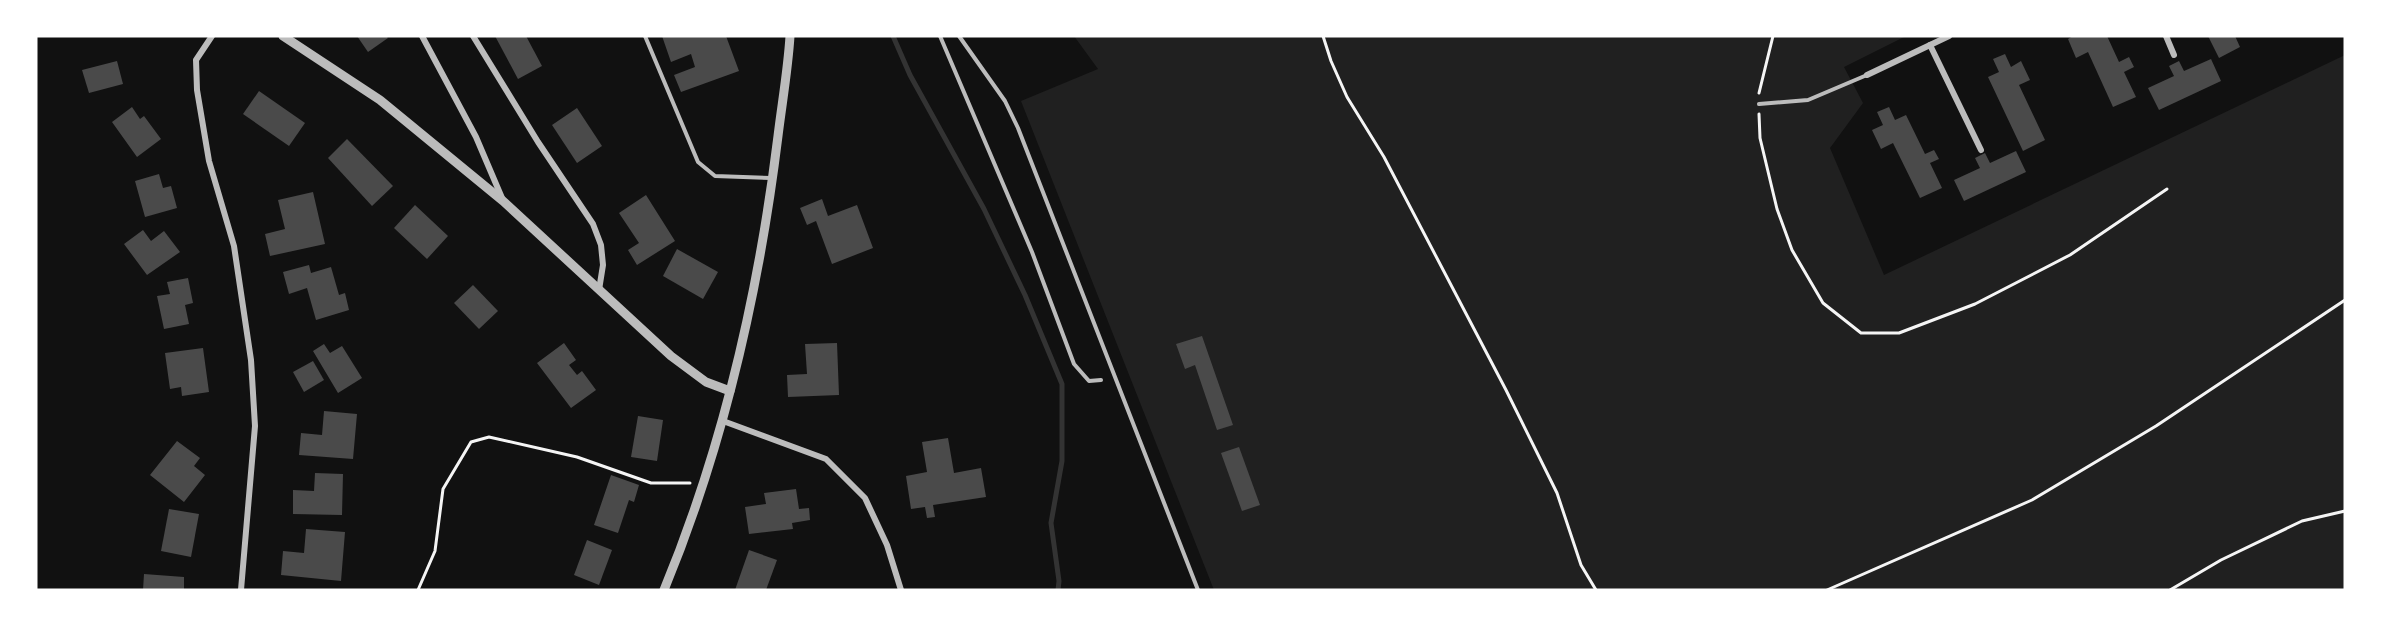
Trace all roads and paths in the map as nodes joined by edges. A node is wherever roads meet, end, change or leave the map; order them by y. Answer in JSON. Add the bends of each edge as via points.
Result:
{"nodes":[{"id":1,"x":212,"y":36,"type":"edge"},
{"id":2,"x":283,"y":36,"type":"edge"},
{"id":3,"x":422,"y":36,"type":"edge"},
{"id":4,"x":473,"y":36,"type":"edge"},
{"id":5,"x":645,"y":36,"type":"edge"},
{"id":6,"x":790,"y":36,"type":"edge"},
{"id":7,"x":940,"y":36,"type":"edge"},
{"id":8,"x":958,"y":36,"type":"edge"},
{"id":9,"x":1323,"y":36,"type":"edge"},
{"id":10,"x":1773,"y":36,"type":"edge"},
{"id":11,"x":1949,"y":36,"type":"edge"},
{"id":12,"x":2166,"y":36,"type":"edge"},
{"id":13,"x":1930,"y":45,"type":"junction"},
{"id":14,"x":2174,"y":55,"type":"dead end"},
{"id":15,"x":1867,"y":75,"type":"joint"},
{"id":16,"x":1759,"y":104,"type":"junction"},
{"id":17,"x":1981,"y":150,"type":"dead end"},
{"id":18,"x":773,"y":178,"type":"junction"},
{"id":19,"x":2167,"y":189,"type":"dead end"},
{"id":20,"x":503,"y":201,"type":"junction"},
{"id":21,"x":599,"y":290,"type":"junction"},
{"id":22,"x":2345,"y":300,"type":"edge"},
{"id":23,"x":1101,"y":380,"type":"dead end"},
{"id":24,"x":730,"y":391,"type":"junction"},
{"id":25,"x":723,"y":421,"type":"junction"},
{"id":26,"x":704,"y":482,"type":"junction"},
{"id":27,"x":2345,"y":511,"type":"edge"},
{"id":28,"x":241,"y":590,"type":"edge"},
{"id":29,"x":418,"y":590,"type":"edge"},
{"id":30,"x":664,"y":590,"type":"edge"},
{"id":31,"x":901,"y":590,"type":"edge"},
{"id":32,"x":1198,"y":590,"type":"edge"},
{"id":33,"x":1596,"y":590,"type":"edge"},
{"id":34,"x":1827,"y":590,"type":"edge"},
{"id":35,"x":2170,"y":590,"type":"edge"}],
"edges":[{"from":1,"to":28,"type":"street","via":[[196,60],[197,90],[208,161],[234,246],[251,360],[255,426]]},
{"from":2,"to":20,"type":"street","via":[[380,100]]},
{"from":3,"to":20,"type":"street","via":[[476,137]]},
{"from":4,"to":21,"type":"street","via":[[593,224],[602,245]]},
{"from":5,"to":18,"type":"lane","via":[[698,162],[714,176]]},
{"from":6,"to":18,"type":"street"},
{"from":7,"to":23,"type":"lane","via":[[1032,252],[1074,364],[1089,381]]},
{"from":8,"to":32,"type":"lane","via":[[1005,101],[1018,128]]},
{"from":9,"to":33,"type":"path","via":[[1347,97],[1384,157],[1557,493],[1581,565]]},
{"from":10,"to":16,"type":"path"},
{"from":11,"to":13,"type":"street"},
{"from":12,"to":14,"type":"street"},
{"from":13,"to":15,"type":"street"},
{"from":13,"to":17,"type":"street"},
{"from":15,"to":16,"type":"lane","via":[[1809,100]]},
{"from":16,"to":19,"type":"path","via":[[1760,138],[1777,209],[1792,250],[1823,303],[1861,333],[1899,333],[1975,304],[2070,255]]},
{"from":18,"to":24,"type":"street","via":[[753,298]]},
{"from":20,"to":21,"type":"street"},
{"from":21,"to":24,"type":"street","via":[[693,374]]},
{"from":22,"to":34,"type":"path","via":[[2156,426],[2032,500]]},
{"from":24,"to":25,"type":"street"},
{"from":25,"to":26,"type":"street"},
{"from":25,"to":31,"type":"street","via":[[826,459],[865,498],[887,544]]},
{"from":26,"to":29,"type":"path","via":[[651,483],[577,457],[489,437],[471,442],[443,489],[435,551]]},
{"from":26,"to":30,"type":"street"},
{"from":27,"to":35,"type":"path","via":[[2302,521]]}]}
